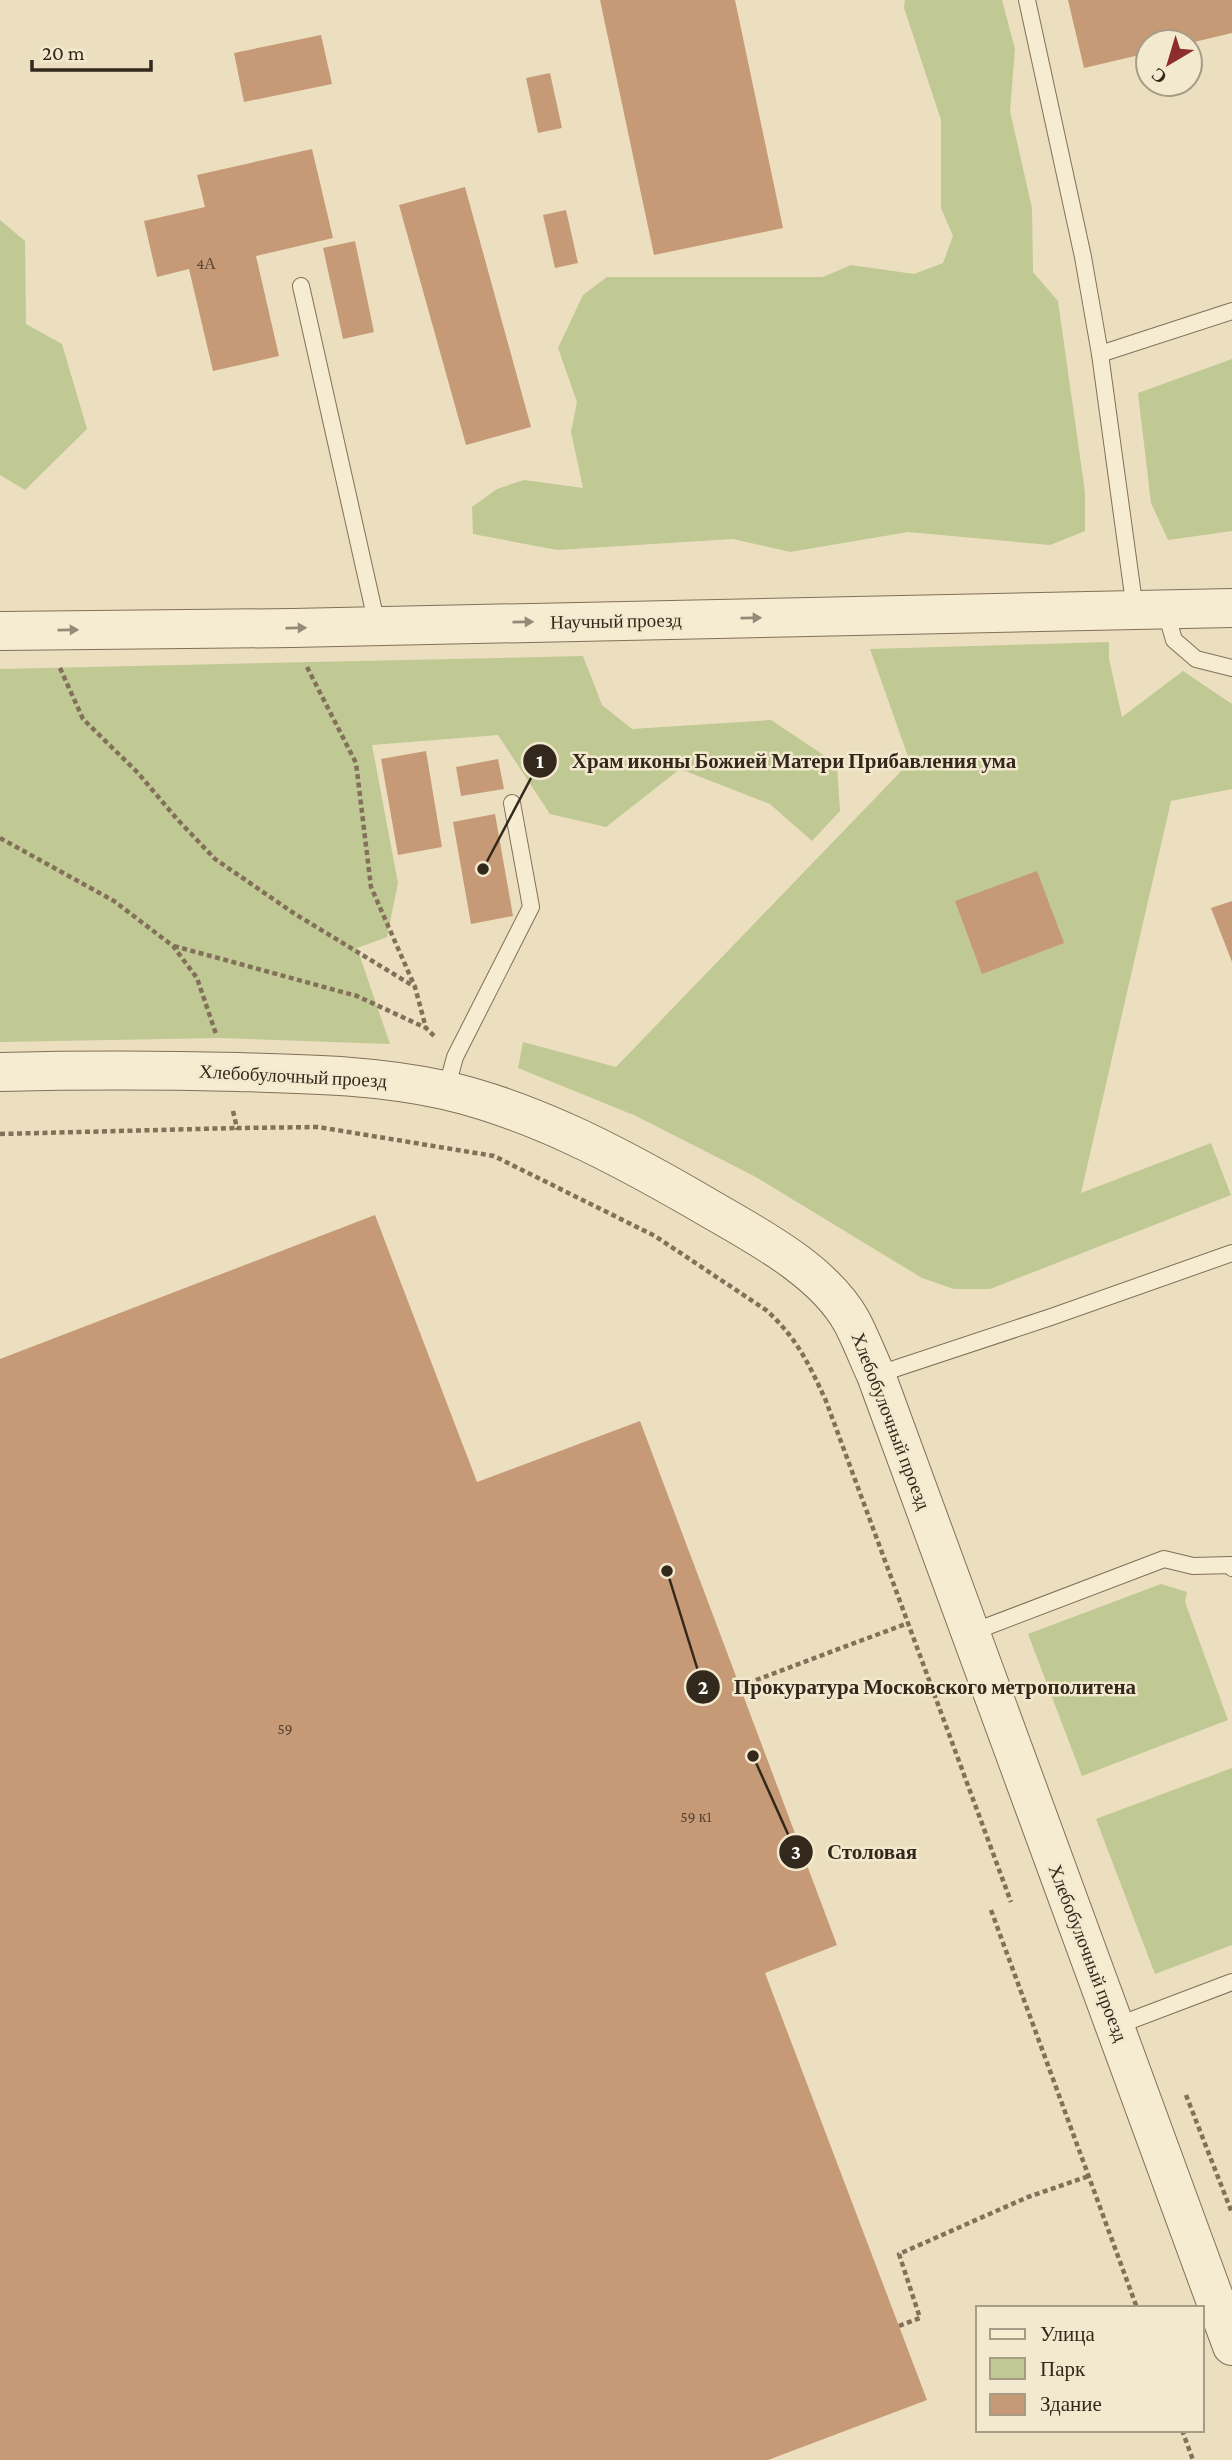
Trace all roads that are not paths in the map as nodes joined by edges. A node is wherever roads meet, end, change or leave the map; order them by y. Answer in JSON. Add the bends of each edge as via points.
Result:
{"nodes":[{"id":1,"x":1027,"y":0,"type":"edge"},
{"id":2,"x":301,"y":286,"type":"dead end"},
{"id":3,"x":1232,"y":311,"type":"edge"},
{"id":4,"x":1100,"y":354,"type":"junction"},
{"id":5,"x":1232,"y":608,"type":"edge"},
{"id":6,"x":1150,"y":610,"type":"junction"},
{"id":7,"x":377,"y":625,"type":"junction"},
{"id":8,"x":12,"y":627,"type":"edge"},
{"id":9,"x":1232,"y":668,"type":"edge"},
{"id":10,"x":513,"y":803,"type":"dead end"},
{"id":11,"x":0,"y":1072,"type":"edge"},
{"id":12,"x":451,"y":1074,"type":"junction"},
{"id":13,"x":1232,"y":1253,"type":"edge"},
{"id":14,"x":876,"y":1375,"type":"junction"},
{"id":15,"x":1232,"y":1565,"type":"edge"},
{"id":16,"x":970,"y":1633,"type":"junction"},
{"id":17,"x":1232,"y":1982,"type":"edge"},
{"id":18,"x":1116,"y":2026,"type":"junction"},
{"id":19,"x":1232,"y":2346,"type":"edge"}],
"edges":[{"from":1,"to":4,"type":"lane"},
{"from":2,"to":7,"type":"lane"},
{"from":3,"to":4,"type":"lane"},
{"from":4,"to":6,"type":"lane"},
{"from":5,"to":6,"type":"street","name":"Научный проезд"},
{"from":7,"to":6,"type":"street","name":"Научный проезд","one_way":true},
{"from":6,"to":9,"type":"lane","via":[[1196,659]]},
{"from":8,"to":7,"type":"street","name":"Научный проезд","one_way":true},
{"from":10,"to":12,"type":"lane","via":[[531,907]]},
{"from":11,"to":12,"type":"street","name":"Хлебобулочный проезд","via":[[94,1069],[384,1078]]},
{"from":12,"to":14,"type":"street","name":"Хлебобулочный проезд","via":[[639,1168],[789,1257],[827,1288],[851,1321]]},
{"from":13,"to":14,"type":"lane"},
{"from":14,"to":16,"type":"street","name":"Хлебобулочный проезд"},
{"from":15,"to":16,"type":"lane","via":[[1193,1566],[1164,1559]]},
{"from":16,"to":18,"type":"street","name":"Хлебобулочный проезд"},
{"from":17,"to":18,"type":"lane"},
{"from":18,"to":19,"type":"street","name":"Хлебобулочный проезд"}]}
